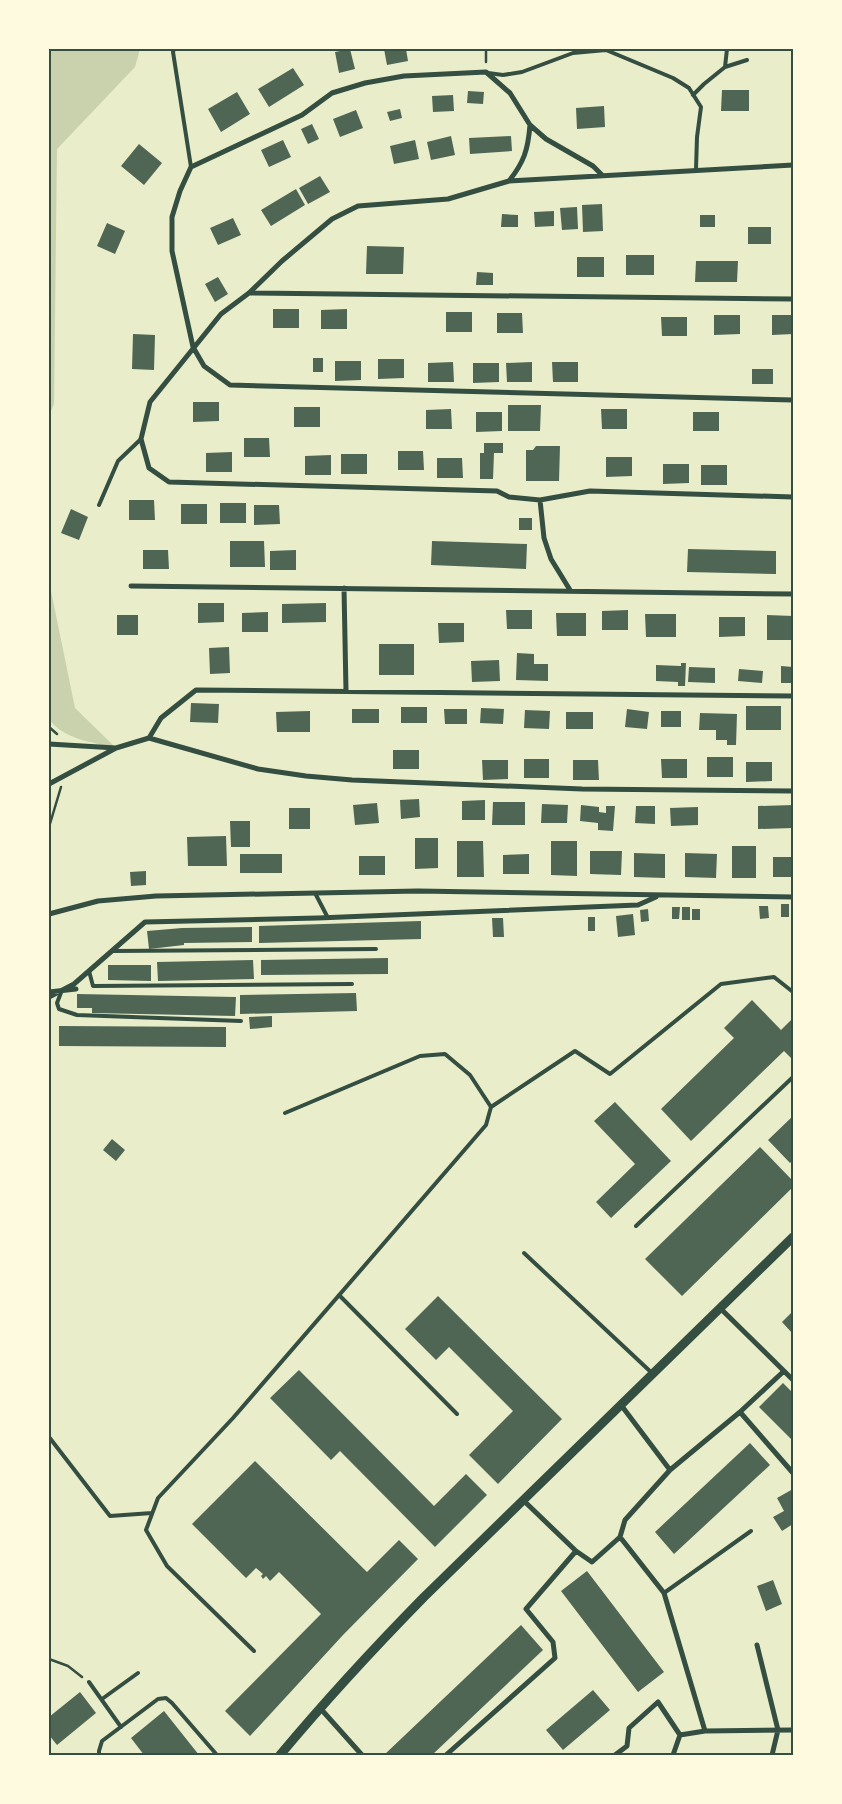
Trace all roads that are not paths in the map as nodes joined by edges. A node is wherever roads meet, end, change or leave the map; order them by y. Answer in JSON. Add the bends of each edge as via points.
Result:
{"nodes":[{"id":1,"x":174,"y":49,"type":"edge"},
{"id":2,"x":728,"y":49,"type":"edge"},
{"id":3,"x":747,"y":60,"type":"dead end"},
{"id":4,"x":726,"y":67,"type":"junction"},
{"id":5,"x":486,"y":72,"type":"junction"},
{"id":6,"x":693,"y":95,"type":"junction"},
{"id":7,"x":530,"y":125,"type":"junction"},
{"id":8,"x":793,"y":164,"type":"edge"},
{"id":9,"x":191,"y":167,"type":"junction"},
{"id":10,"x":696,"y":170,"type":"junction"},
{"id":11,"x":602,"y":175,"type":"junction"},
{"id":12,"x":509,"y":182,"type":"junction"},
{"id":13,"x":248,"y":293,"type":"junction"},
{"id":14,"x":793,"y":299,"type":"edge"},
{"id":15,"x":193,"y":347,"type":"junction"},
{"id":16,"x":793,"y":400,"type":"edge"},
{"id":17,"x":142,"y":439,"type":"junction"},
{"id":18,"x":793,"y":497,"type":"edge"},
{"id":19,"x":540,"y":500,"type":"junction"},
{"id":20,"x":100,"y":505,"type":"dead end"},
{"id":21,"x":130,"y":586,"type":"dead end"},
{"id":22,"x":344,"y":588,"type":"junction"},
{"id":23,"x":570,"y":590,"type":"junction"},
{"id":24,"x":793,"y":594,"type":"edge"},
{"id":25,"x":346,"y":691,"type":"junction"},
{"id":26,"x":793,"y":696,"type":"edge"},
{"id":27,"x":150,"y":738,"type":"junction"},
{"id":28,"x":49,"y":744,"type":"edge"},
{"id":29,"x":116,"y":748,"type":"junction"},
{"id":30,"x":49,"y":784,"type":"edge"},
{"id":31,"x":793,"y":791,"type":"edge"},
{"id":32,"x":315,"y":893,"type":"junction"},
{"id":33,"x":659,"y":896,"type":"junction"},
{"id":34,"x":793,"y":897,"type":"edge"},
{"id":35,"x":49,"y":914,"type":"edge"},
{"id":36,"x":328,"y":918,"type":"junction"},
{"id":37,"x":376,"y":949,"type":"dead end"},
{"id":38,"x":112,"y":951,"type":"junction"},
{"id":39,"x":89,"y":971,"type":"junction"},
{"id":40,"x":352,"y":984,"type":"dead end"},
{"id":41,"x":62,"y":990,"type":"junction"},
{"id":42,"x":76,"y":990,"type":"dead end"},
{"id":43,"x":49,"y":992,"type":"edge"},
{"id":44,"x":793,"y":992,"type":"edge"},
{"id":45,"x":49,"y":997,"type":"edge"},
{"id":46,"x":241,"y":1021,"type":"dead end"},
{"id":47,"x":793,"y":1077,"type":"edge"},
{"id":48,"x":491,"y":1107,"type":"junction"},
{"id":49,"x":285,"y":1113,"type":"dead end"},
{"id":50,"x":636,"y":1226,"type":"dead end"},
{"id":51,"x":793,"y":1237,"type":"edge"},
{"id":52,"x":524,"y":1253,"type":"dead end"},
{"id":53,"x":339,"y":1295,"type":"junction"},
{"id":54,"x":720,"y":1308,"type":"junction"},
{"id":55,"x":784,"y":1371,"type":"junction"},
{"id":56,"x":653,"y":1374,"type":"junction"},
{"id":57,"x":793,"y":1380,"type":"edge"},
{"id":58,"x":621,"y":1405,"type":"junction"},
{"id":59,"x":740,"y":1412,"type":"junction"},
{"id":60,"x":457,"y":1414,"type":"dead end"},
{"id":61,"x":49,"y":1437,"type":"edge"},
{"id":62,"x":670,"y":1470,"type":"junction"},
{"id":63,"x":793,"y":1473,"type":"edge"},
{"id":64,"x":523,"y":1500,"type":"junction"},
{"id":65,"x":152,"y":1513,"type":"junction"},
{"id":66,"x":751,"y":1531,"type":"dead end"},
{"id":67,"x":620,"y":1537,"type":"junction"},
{"id":68,"x":576,"y":1551,"type":"junction"},
{"id":69,"x":664,"y":1593,"type":"junction"},
{"id":70,"x":758,"y":1644,"type":"dead end"},
{"id":71,"x":254,"y":1651,"type":"dead end"},
{"id":72,"x":138,"y":1673,"type":"dead end"},
{"id":73,"x":89,"y":1682,"type":"road end"},
{"id":74,"x":102,"y":1699,"type":"junction"},
{"id":75,"x":320,"y":1708,"type":"junction"},
{"id":76,"x":121,"y":1727,"type":"junction"},
{"id":77,"x":778,"y":1730,"type":"junction"},
{"id":78,"x":793,"y":1730,"type":"edge"},
{"id":79,"x":705,"y":1731,"type":"junction"},
{"id":80,"x":680,"y":1735,"type":"junction"},
{"id":81,"x":99,"y":1755,"type":"edge"},
{"id":82,"x":217,"y":1755,"type":"edge"},
{"id":83,"x":280,"y":1755,"type":"edge"},
{"id":84,"x":362,"y":1755,"type":"edge"},
{"id":85,"x":446,"y":1755,"type":"edge"},
{"id":86,"x":615,"y":1755,"type":"edge"},
{"id":87,"x":673,"y":1755,"type":"edge"},
{"id":88,"x":772,"y":1755,"type":"edge"}],
"edges":[{"from":1,"to":9,"type":"lane"},
{"from":2,"to":4,"type":"lane"},
{"from":3,"to":4,"type":"lane"},
{"from":4,"to":6,"type":"lane"},
{"from":5,"to":6,"type":"lane","via":[[503,75],[522,72],[573,53],[606,50],[673,78],[689,88]]},
{"from":5,"to":7,"type":"street","via":[[510,93]]},
{"from":5,"to":9,"type":"street","via":[[404,76],[332,93],[302,115]]},
{"from":6,"to":10,"type":"lane","via":[[701,108],[696,137]]},
{"from":7,"to":11,"type":"street","via":[[546,140],[593,166]]},
{"from":7,"to":12,"type":"street","via":[[528,148]]},
{"from":8,"to":10,"type":"street"},
{"from":9,"to":15,"type":"street","via":[[172,217],[172,251]]},
{"from":10,"to":11,"type":"street"},
{"from":11,"to":12,"type":"street"},
{"from":12,"to":13,"type":"street","via":[[448,199],[358,206],[332,220]]},
{"from":13,"to":14,"type":"street"},
{"from":13,"to":15,"type":"street","via":[[221,314]]},
{"from":15,"to":16,"type":"street","via":[[204,366],[230,385]]},
{"from":15,"to":17,"type":"street","via":[[150,402]]},
{"from":17,"to":19,"type":"street","via":[[150,468],[169,482],[497,491],[509,497]]},
{"from":17,"to":20,"type":"lane","via":[[118,461]]},
{"from":18,"to":19,"type":"street","via":[[590,491]]},
{"from":19,"to":23,"type":"street","via":[[544,538],[551,559]]},
{"from":21,"to":22,"type":"street"},
{"from":22,"to":23,"type":"street"},
{"from":22,"to":25,"type":"street"},
{"from":23,"to":24,"type":"street"},
{"from":25,"to":26,"type":"street"},
{"from":25,"to":27,"type":"street","via":[[196,690],[161,718]]},
{"from":27,"to":29,"type":"street"},
{"from":27,"to":31,"type":"street","via":[[258,769],[352,780],[582,789]]},
{"from":28,"to":29,"type":"street"},
{"from":29,"to":30,"type":"street"},
{"from":32,"to":33,"type":"street","via":[[418,891]]},
{"from":32,"to":35,"type":"street","via":[[156,896],[98,901]]},
{"from":32,"to":36,"type":"lane"},
{"from":33,"to":34,"type":"street"},
{"from":33,"to":36,"type":"street","via":[[638,905]]},
{"from":36,"to":38,"type":"street","via":[[145,922]]},
{"from":37,"to":38,"type":"lane"},
{"from":38,"to":39,"type":"street"},
{"from":39,"to":40,"type":"lane","via":[[93,986]]},
{"from":39,"to":41,"type":"street"},
{"from":41,"to":45,"type":"street"},
{"from":41,"to":46,"type":"lane","via":[[57,1003],[60,1009],[77,1015]]},
{"from":42,"to":43,"type":"street"},
{"from":44,"to":48,"type":"lane","via":[[774,977],[721,984],[610,1074],[576,1051]]},
{"from":47,"to":50,"type":"lane"},
{"from":48,"to":49,"type":"lane","via":[[470,1075],[445,1054],[420,1056]]},
{"from":48,"to":53,"type":"lane","via":[[486,1125]]},
{"from":51,"to":54,"type":"street"},
{"from":52,"to":56,"type":"lane"},
{"from":53,"to":60,"type":"lane"},
{"from":53,"to":65,"type":"lane","via":[[233,1418],[158,1498]]},
{"from":54,"to":55,"type":"street"},
{"from":54,"to":56,"type":"street"},
{"from":55,"to":57,"type":"street"},
{"from":55,"to":59,"type":"street"},
{"from":56,"to":58,"type":"street"},
{"from":58,"to":62,"type":"street"},
{"from":58,"to":64,"type":"street"},
{"from":59,"to":62,"type":"street"},
{"from":59,"to":63,"type":"street"},
{"from":61,"to":65,"type":"lane","via":[[110,1516]]},
{"from":62,"to":67,"type":"street","via":[[625,1520]]},
{"from":64,"to":68,"type":"street"},
{"from":64,"to":75,"type":"street","via":[[372,1650]]},
{"from":65,"to":71,"type":"lane","via":[[146,1530],[168,1566]]},
{"from":66,"to":69,"type":"lane"},
{"from":67,"to":68,"type":"street","via":[[592,1562]]},
{"from":67,"to":69,"type":"street"},
{"from":68,"to":85,"type":"street","via":[[526,1610],[553,1642],[555,1658]]},
{"from":69,"to":79,"type":"street"},
{"from":70,"to":77,"type":"street"},
{"from":72,"to":74,"type":"lane"},
{"from":73,"to":74,"type":"lane"},
{"from":74,"to":76,"type":"lane"},
{"from":75,"to":83,"type":"street"},
{"from":75,"to":84,"type":"street"},
{"from":76,"to":81,"type":"lane","via":[[102,1741]]},
{"from":76,"to":82,"type":"lane","via":[[158,1699],[166,1698]]},
{"from":77,"to":78,"type":"street"},
{"from":77,"to":79,"type":"street"},
{"from":77,"to":88,"type":"street"},
{"from":79,"to":80,"type":"street"},
{"from":80,"to":86,"type":"street","via":[[658,1702],[629,1728],[627,1746]]},
{"from":80,"to":87,"type":"street"}]}
